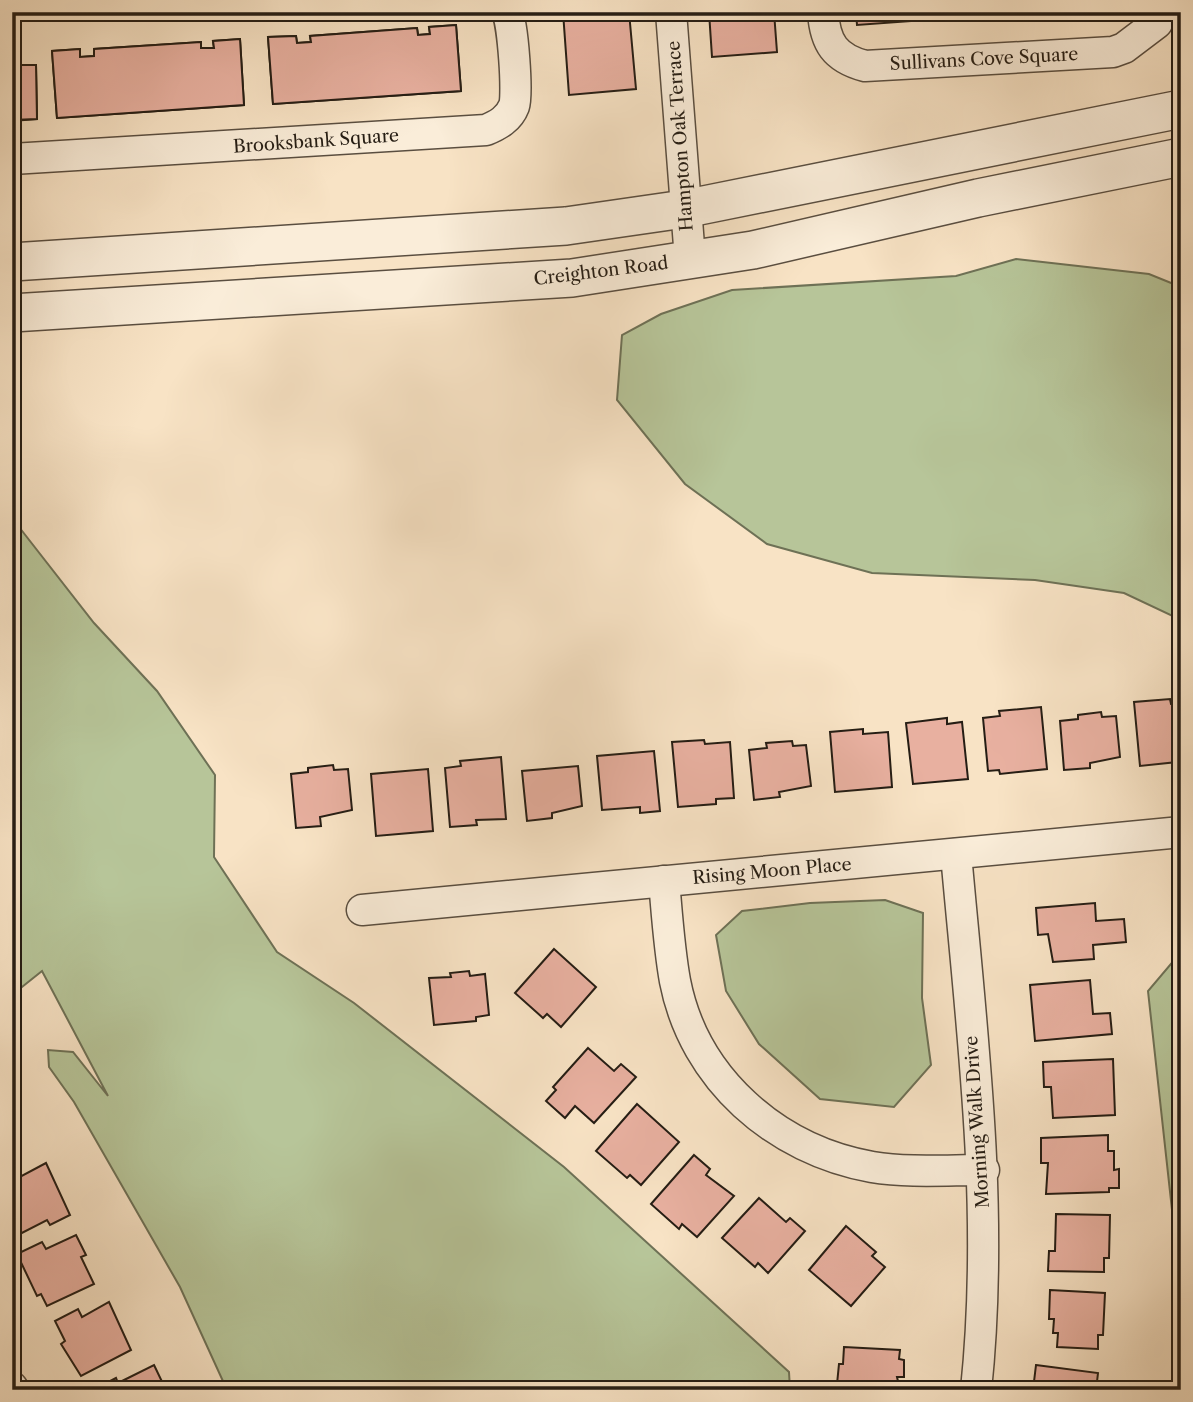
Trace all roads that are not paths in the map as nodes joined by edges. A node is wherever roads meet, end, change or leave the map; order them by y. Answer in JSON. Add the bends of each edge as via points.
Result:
{"nodes":[{"id":1,"x":43,"y":12,"type":"edge"},
{"id":2,"x":77,"y":12,"type":"edge"},
{"id":3,"x":507,"y":12,"type":"edge"},
{"id":4,"x":671,"y":12,"type":"edge"},
{"id":5,"x":823,"y":12,"type":"edge"},
{"id":6,"x":1152,"y":12,"type":"edge"},
{"id":7,"x":1181,"y":109,"type":"edge"},
{"id":8,"x":1181,"y":157,"type":"edge"},
{"id":9,"x":12,"y":159,"type":"edge"},
{"id":10,"x":684,"y":209,"type":"junction"},
{"id":11,"x":690,"y":259,"type":"junction"},
{"id":12,"x":12,"y":262,"type":"edge"},
{"id":13,"x":12,"y":313,"type":"edge"},
{"id":14,"x":1181,"y":832,"type":"edge"},
{"id":15,"x":956,"y":855,"type":"junction"},
{"id":16,"x":664,"y":881,"type":"junction"},
{"id":17,"x":362,"y":910,"type":"dead end"},
{"id":18,"x":984,"y":1170,"type":"junction"},
{"id":19,"x":976,"y":1390,"type":"edge"}],
"edges":[{"from":1,"to":2,"type":"lane"},
{"from":3,"to":9,"type":"street","name":"Brooksbank Square","via":[[515,104],[503,122],[486,130]]},
{"from":4,"to":10,"type":"street","name":"Hampton Oak Terrace"},
{"from":5,"to":6,"type":"street","name":"Sullivans Cove Square","via":[[830,47],[846,61],[865,66],[1113,52],[1157,23]]},
{"from":7,"to":10,"type":"street"},
{"from":8,"to":11,"type":"street","name":"Creighton Road","via":[[753,250]]},
{"from":10,"to":11,"type":"street","name":"Hampton Oak Terrace"},
{"from":10,"to":12,"type":"street","via":[[566,226]]},
{"from":11,"to":13,"type":"street","name":"Creighton Road","via":[[572,278]]},
{"from":14,"to":15,"type":"street","name":"Rising Moon Place"},
{"from":15,"to":16,"type":"street","name":"Rising Moon Place"},
{"from":15,"to":18,"type":"street","name":"Morning Walk Drive"},
{"from":16,"to":17,"type":"street","name":"Rising Moon Place"},
{"from":16,"to":18,"type":"street","via":[[683,1007],[698,1046],[744,1106],[798,1143],[872,1167]]},
{"from":18,"to":19,"type":"street","name":"Morning Walk Drive"}]}
